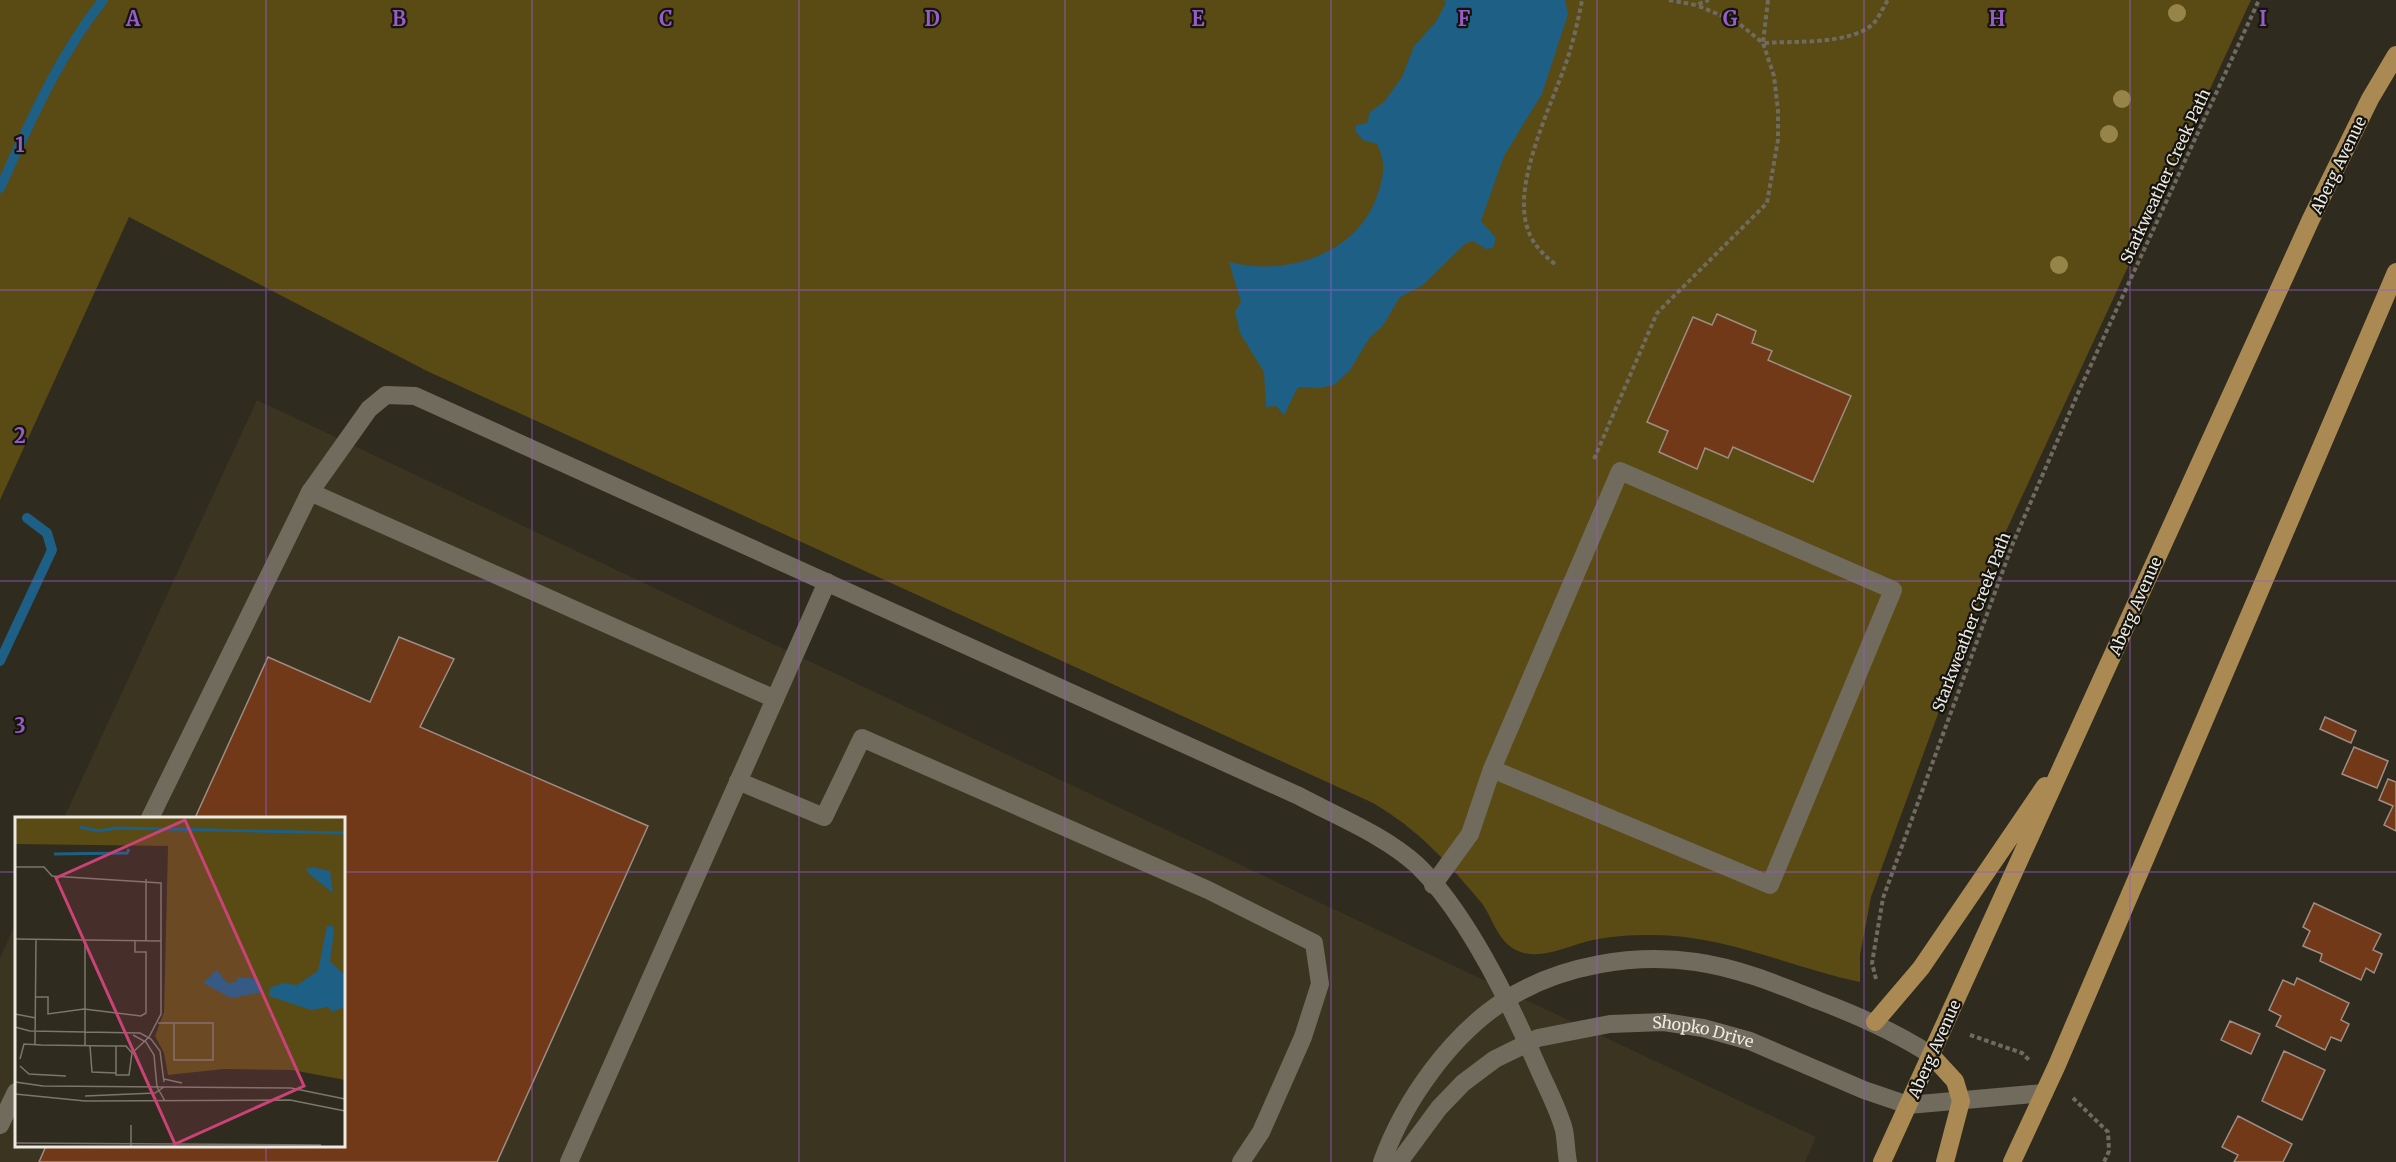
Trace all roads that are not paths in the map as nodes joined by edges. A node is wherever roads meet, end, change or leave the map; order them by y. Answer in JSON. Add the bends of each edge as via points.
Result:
{"nodes":[{"id":1,"x":2396,"y":55,"type":"edge"},
{"id":2,"x":2396,"y":272,"type":"edge"},
{"id":3,"x":310,"y":492,"type":"junction"},
{"id":4,"x":827,"y":582,"type":"junction"},
{"id":5,"x":775,"y":699,"type":"junction"},
{"id":6,"x":2066,"y":758,"type":"junction"},
{"id":7,"x":1492,"y":769,"type":"junction"},
{"id":8,"x":738,"y":781,"type":"junction"},
{"id":9,"x":151,"y":817,"type":"edge"},
{"id":10,"x":1433,"y":885,"type":"junction"},
{"id":11,"x":1507,"y":999,"type":"junction"},
{"id":12,"x":1875,"y":1022,"type":"junction"},
{"id":13,"x":1527,"y":1044,"type":"junction"},
{"id":14,"x":1930,"y":1056,"type":"junction"},
{"id":15,"x":2047,"y":1087,"type":"junction"},
{"id":16,"x":15,"y":1094,"type":"edge"},
{"id":17,"x":1961,"y":1101,"type":"junction"},
{"id":18,"x":1908,"y":1105,"type":"junction"},
{"id":19,"x":0,"y":1125,"type":"edge"},
{"id":20,"x":571,"y":1161,"type":"edge"},
{"id":21,"x":1241,"y":1162,"type":"edge"},
{"id":22,"x":1382,"y":1162,"type":"edge"},
{"id":23,"x":1399,"y":1162,"type":"edge"},
{"id":24,"x":1568,"y":1162,"type":"edge"},
{"id":25,"x":1882,"y":1162,"type":"edge"},
{"id":26,"x":1946,"y":1162,"type":"edge"},
{"id":27,"x":2012,"y":1162,"type":"edge"}],
"edges":[{"from":1,"to":6,"type":"main road","name":"Aberg Avenue","via":[[2311,219]]},
{"from":2,"to":15,"type":"main road"},
{"from":3,"to":4,"type":"street","via":[[369,409],[386,394],[415,396]]},
{"from":3,"to":5,"type":"street"},
{"from":3,"to":9,"type":"street"},
{"from":4,"to":5,"type":"street"},
{"from":4,"to":10,"type":"street","via":[[1299,796],[1372,834],[1416,865]]},
{"from":5,"to":8,"type":"street"},
{"from":6,"to":12,"type":"main road","via":[[1921,968]]},
{"from":6,"to":14,"type":"main road","name":"Aberg Avenue"},
{"from":7,"to":7,"type":"street","via":[[1620,471],[1893,590],[1770,885]]},
{"from":7,"to":10,"type":"street","via":[[1470,834]]},
{"from":8,"to":20,"type":"street"},
{"from":8,"to":21,"type":"street","via":[[824,817],[862,738],[1208,890],[1314,943],[1320,984],[1306,1026],[1261,1132]]},
{"from":10,"to":11,"type":"street","via":[[1451,907]]},
{"from":11,"to":12,"type":"street","via":[[1572,971],[1612,962],[1694,962],[1759,977]]},
{"from":11,"to":13,"type":"street"},
{"from":11,"to":22,"type":"street","via":[[1466,1034],[1415,1093]]},
{"from":12,"to":14,"type":"street"},
{"from":13,"to":18,"type":"street","name":"Shopko Drive","via":[[1538,1038],[1610,1024],[1664,1022],[1703,1028],[1750,1041]]},
{"from":13,"to":23,"type":"street","name":"Shopko Drive","via":[[1495,1059],[1463,1083],[1420,1130]]},
{"from":13,"to":24,"type":"street","via":[[1564,1130]]},
{"from":14,"to":17,"type":"main road","via":[[1955,1081]]},
{"from":14,"to":18,"type":"main road","name":"Aberg Avenue"},
{"from":15,"to":17,"type":"street","name":"Shopko Drive"},
{"from":15,"to":27,"type":"main road"},
{"from":16,"to":19,"type":"street"},
{"from":17,"to":18,"type":"street","name":"Shopko Drive"},
{"from":17,"to":26,"type":"main road"},
{"from":18,"to":25,"type":"main road","name":"Aberg Avenue"}]}
